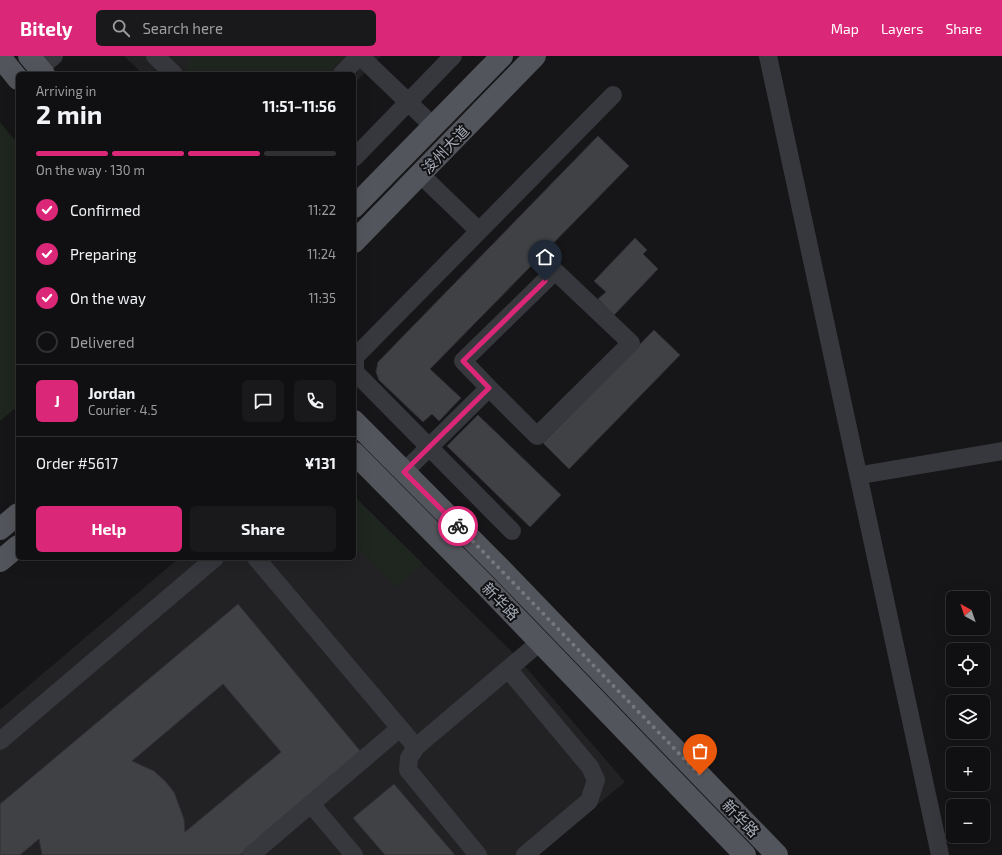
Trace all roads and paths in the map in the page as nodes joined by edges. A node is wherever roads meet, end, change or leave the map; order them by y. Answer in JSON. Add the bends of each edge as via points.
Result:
{"nodes":[{"id":1,"x":359,"y":56,"type":"edge"},
{"id":2,"x":453,"y":56,"type":"edge"},
{"id":3,"x":502,"y":56,"type":"edge"},
{"id":4,"x":535,"y":56,"type":"edge"},
{"id":5,"x":768,"y":56,"type":"edge"},
{"id":6,"x":0,"y":57,"type":"edge"},
{"id":7,"x":344,"y":72,"type":"edge"},
{"id":8,"x":16,"y":77,"type":"edge"},
{"id":9,"x":613,"y":95,"type":"dead end"},
{"id":10,"x":433,"y":126,"type":"junction"},
{"id":11,"x":356,"y":156,"type":"edge"},
{"id":12,"x":420,"y":174,"type":"junction"},
{"id":13,"x":356,"y":205,"type":"edge"},
{"id":14,"x":478,"y":230,"type":"junction"},
{"id":15,"x":356,"y":240,"type":"edge"},
{"id":16,"x":356,"y":356,"type":"edge"},
{"id":17,"x":356,"y":373,"type":"edge"},
{"id":18,"x":489,"y":388,"type":"junction"},
{"id":19,"x":356,"y":422,"type":"edge"},
{"id":20,"x":429,"y":447,"type":"junction"},
{"id":21,"x":1002,"y":451,"type":"edge"},
{"id":22,"x":357,"y":462,"type":"edge"},
{"id":23,"x":404,"y":472,"type":"junction"},
{"id":24,"x":866,"y":474,"type":"dead end"},
{"id":25,"x":16,"y":516,"type":"edge"},
{"id":26,"x":0,"y":529,"type":"edge"},
{"id":27,"x":512,"y":531,"type":"dead end"},
{"id":28,"x":16,"y":548,"type":"edge"},
{"id":29,"x":213,"y":560,"type":"edge"},
{"id":30,"x":258,"y":560,"type":"edge"},
{"id":31,"x":0,"y":561,"type":"edge"},
{"id":32,"x":540,"y":642,"type":"junction"},
{"id":33,"x":508,"y":669,"type":"junction"},
{"id":34,"x":400,"y":728,"type":"junction"},
{"id":35,"x":0,"y":741,"type":"edge"},
{"id":36,"x":416,"y":747,"type":"junction"},
{"id":37,"x":311,"y":804,"type":"junction"},
{"id":38,"x":251,"y":855,"type":"edge"},
{"id":39,"x":354,"y":855,"type":"edge"},
{"id":40,"x":478,"y":855,"type":"edge"},
{"id":41,"x":525,"y":855,"type":"edge"},
{"id":42,"x":745,"y":855,"type":"edge"},
{"id":43,"x":777,"y":855,"type":"edge"},
{"id":44,"x":940,"y":855,"type":"edge"}],
"edges":[{"from":1,"to":7,"type":"street"},
{"from":1,"to":10,"type":"street"},
{"from":2,"to":11,"type":"street"},
{"from":3,"to":10,"type":"main road","name":"浚州大道"},
{"from":4,"to":12,"type":"main road","name":"浚州大道"},
{"from":5,"to":44,"type":"street"},
{"from":6,"to":8,"type":"main road"},
{"from":9,"to":14,"type":"street"},
{"from":10,"to":13,"type":"main road","name":"浚州大道"},
{"from":12,"to":14,"type":"street"},
{"from":12,"to":15,"type":"main road","name":"浚州大道"},
{"from":14,"to":16,"type":"street"},
{"from":17,"to":20,"type":"street"},
{"from":18,"to":18,"type":"street","via":[[537,436],[631,343],[555,271],[463,361]]},
{"from":18,"to":20,"type":"street"},
{"from":19,"to":23,"type":"main road","name":"新华路"},
{"from":20,"to":23,"type":"street"},
{"from":20,"to":27,"type":"street"},
{"from":21,"to":24,"type":"street"},
{"from":22,"to":32,"type":"main road","name":"新华路"},
{"from":23,"to":43,"type":"main road","name":"新华路","via":[[502,569]]},
{"from":25,"to":26,"type":"main road"},
{"from":28,"to":31,"type":"main road"},
{"from":29,"to":35,"type":"street"},
{"from":30,"to":34,"type":"street"},
{"from":32,"to":33,"type":"street"},
{"from":32,"to":42,"type":"main road","name":"新华路"},
{"from":33,"to":36,"type":"street"},
{"from":33,"to":41,"type":"street","via":[[590,767],[596,780],[589,801]]},
{"from":34,"to":36,"type":"street"},
{"from":34,"to":37,"type":"street"},
{"from":36,"to":40,"type":"street","via":[[409,758],[408,770]]},
{"from":37,"to":38,"type":"street"},
{"from":37,"to":39,"type":"street"}]}
